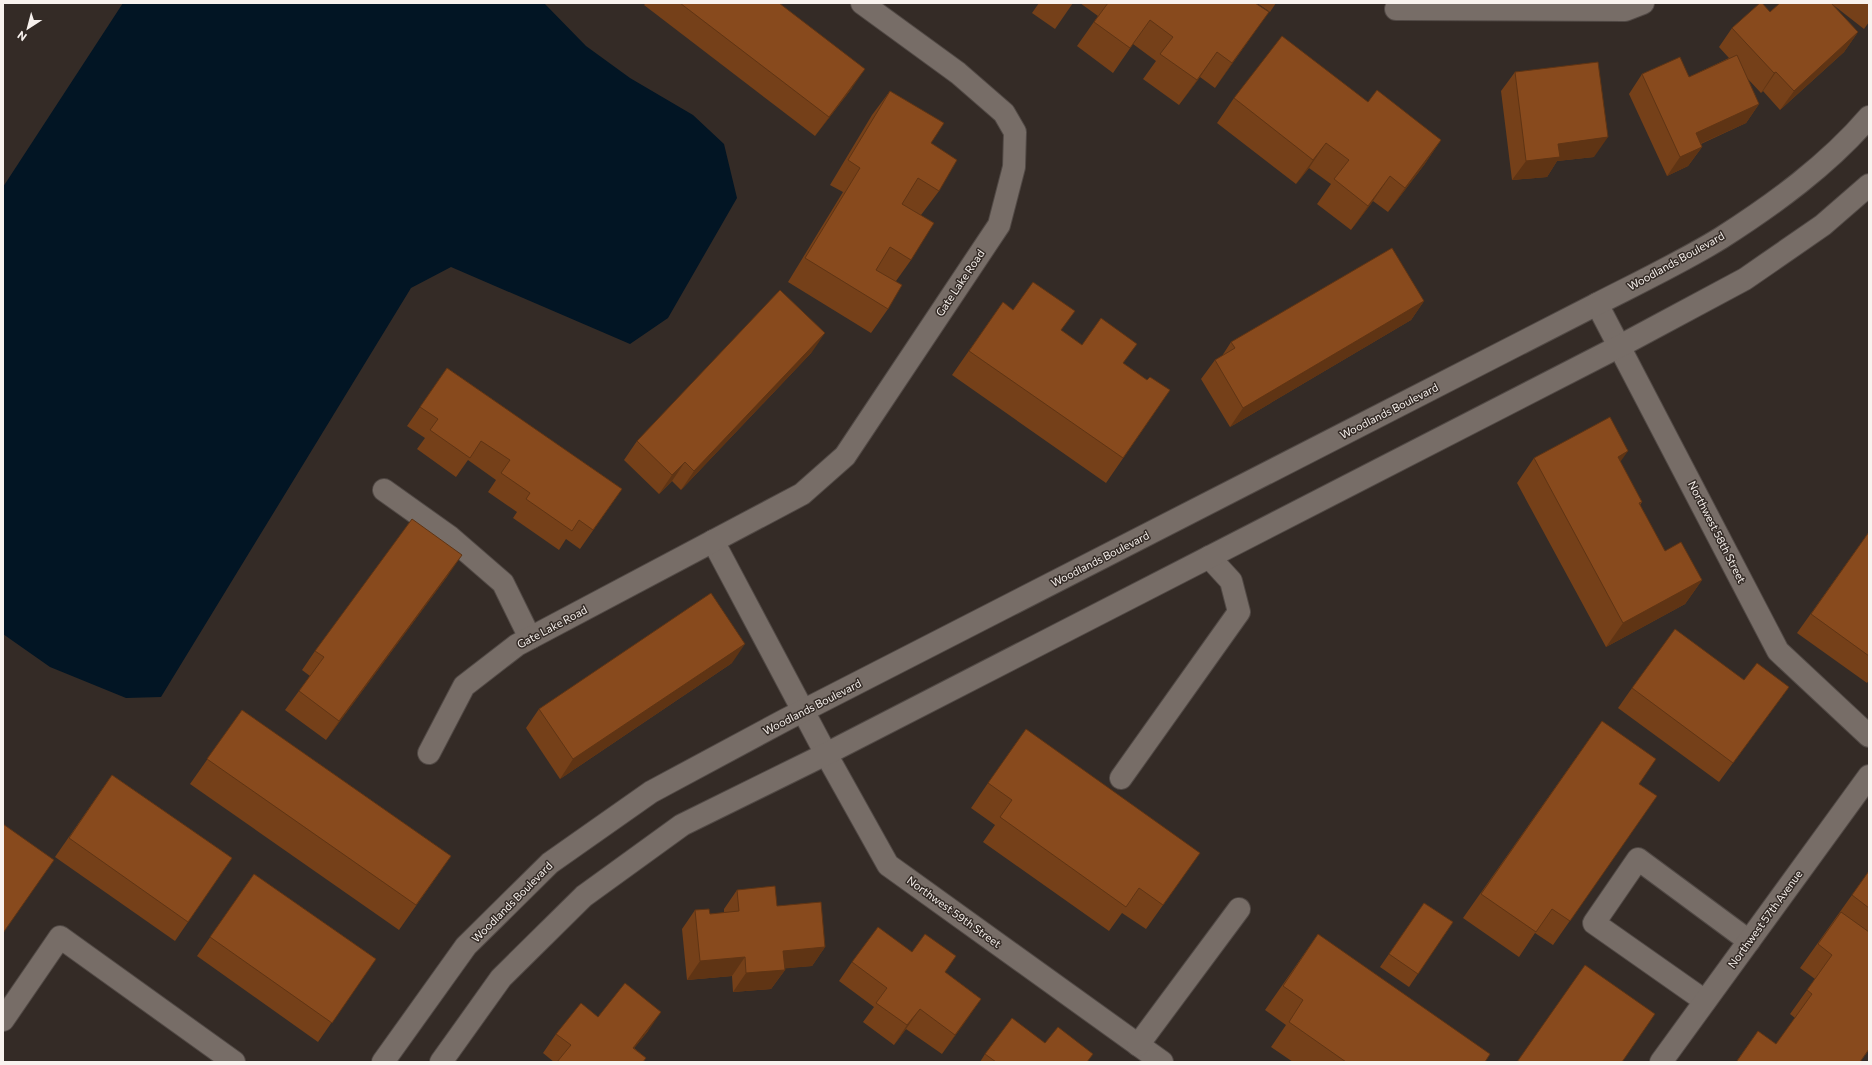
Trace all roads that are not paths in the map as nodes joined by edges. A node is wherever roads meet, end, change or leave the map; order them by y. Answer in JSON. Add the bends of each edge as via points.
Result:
{"nodes":[{"id":1,"x":862,"y":3,"type":"edge"},
{"id":2,"x":1643,"y":3,"type":"edge"},
{"id":3,"x":1396,"y":9,"type":"dead end"},
{"id":4,"x":1869,"y":117,"type":"edge"},
{"id":5,"x":1869,"y":185,"type":"edge"},
{"id":6,"x":1598,"y":304,"type":"junction"},
{"id":7,"x":1620,"y":346,"type":"junction"},
{"id":8,"x":384,"y":490,"type":"dead end"},
{"id":9,"x":713,"y":541,"type":"junction"},
{"id":10,"x":1210,"y":557,"type":"junction"},
{"id":11,"x":530,"y":638,"type":"junction"},
{"id":12,"x":803,"y":712,"type":"junction"},
{"id":13,"x":1869,"y":736,"type":"edge"},
{"id":14,"x":429,"y":753,"type":"dead end"},
{"id":15,"x":826,"y":754,"type":"junction"},
{"id":16,"x":1869,"y":776,"type":"edge"},
{"id":17,"x":1121,"y":778,"type":"dead end"},
{"id":18,"x":1239,"y":909,"type":"dead end"},
{"id":19,"x":1749,"y":941,"type":"junction"},
{"id":20,"x":1706,"y":1001,"type":"junction"},
{"id":21,"x":3,"y":1020,"type":"edge"},
{"id":22,"x":1138,"y":1045,"type":"junction"},
{"id":23,"x":234,"y":1062,"type":"edge"},
{"id":24,"x":383,"y":1062,"type":"edge"},
{"id":25,"x":441,"y":1062,"type":"edge"},
{"id":26,"x":1162,"y":1062,"type":"edge"},
{"id":27,"x":1661,"y":1062,"type":"edge"}],
"edges":[{"from":1,"to":9,"type":"street","name":"Gate Lake Road","via":[[958,73],[1004,113],[1015,132],[1014,167],[999,225],[845,456],[802,494]]},
{"from":2,"to":3,"type":"street","via":[[1625,10]]},
{"from":4,"to":6,"type":"street","name":"Woodlands Boulevard","via":[[1852,137],[1794,186],[1720,238]]},
{"from":5,"to":7,"type":"street","via":[[1823,225],[1745,279]]},
{"from":6,"to":7,"type":"street","name":"Northwest 58th Street"},
{"from":6,"to":12,"type":"street","name":"Woodlands Boulevard"},
{"from":7,"to":10,"type":"street"},
{"from":7,"to":13,"type":"street","name":"Northwest 58th Street","via":[[1778,651]]},
{"from":8,"to":11,"type":"street","via":[[450,537],[503,583]]},
{"from":9,"to":11,"type":"street","name":"Gate Lake Road"},
{"from":9,"to":12,"type":"street"},
{"from":10,"to":15,"type":"street"},
{"from":10,"to":17,"type":"street","via":[[1231,581],[1239,612]]},
{"from":11,"to":14,"type":"street","name":"Gate Lake Road","via":[[464,686]]},
{"from":12,"to":15,"type":"street","name":"Northwest 59th Street"},
{"from":12,"to":24,"type":"street","name":"Woodlands Boulevard","via":[[651,792],[550,862],[466,946]]},
{"from":15,"to":22,"type":"street","name":"Northwest 59th Street","via":[[888,865]]},
{"from":15,"to":25,"type":"street","via":[[682,825],[584,896],[502,978]]},
{"from":16,"to":19,"type":"street","name":"Northwest 57th Avenue"},
{"from":18,"to":22,"type":"street"},
{"from":19,"to":20,"type":"street","name":"Northwest 57th Avenue"},
{"from":19,"to":20,"type":"street","via":[[1638,859],[1594,923]]},
{"from":20,"to":27,"type":"street","name":"Northwest 57th Avenue"},
{"from":21,"to":23,"type":"street","via":[[60,938]]},
{"from":22,"to":26,"type":"street","name":"Northwest 59th Street"}]}
